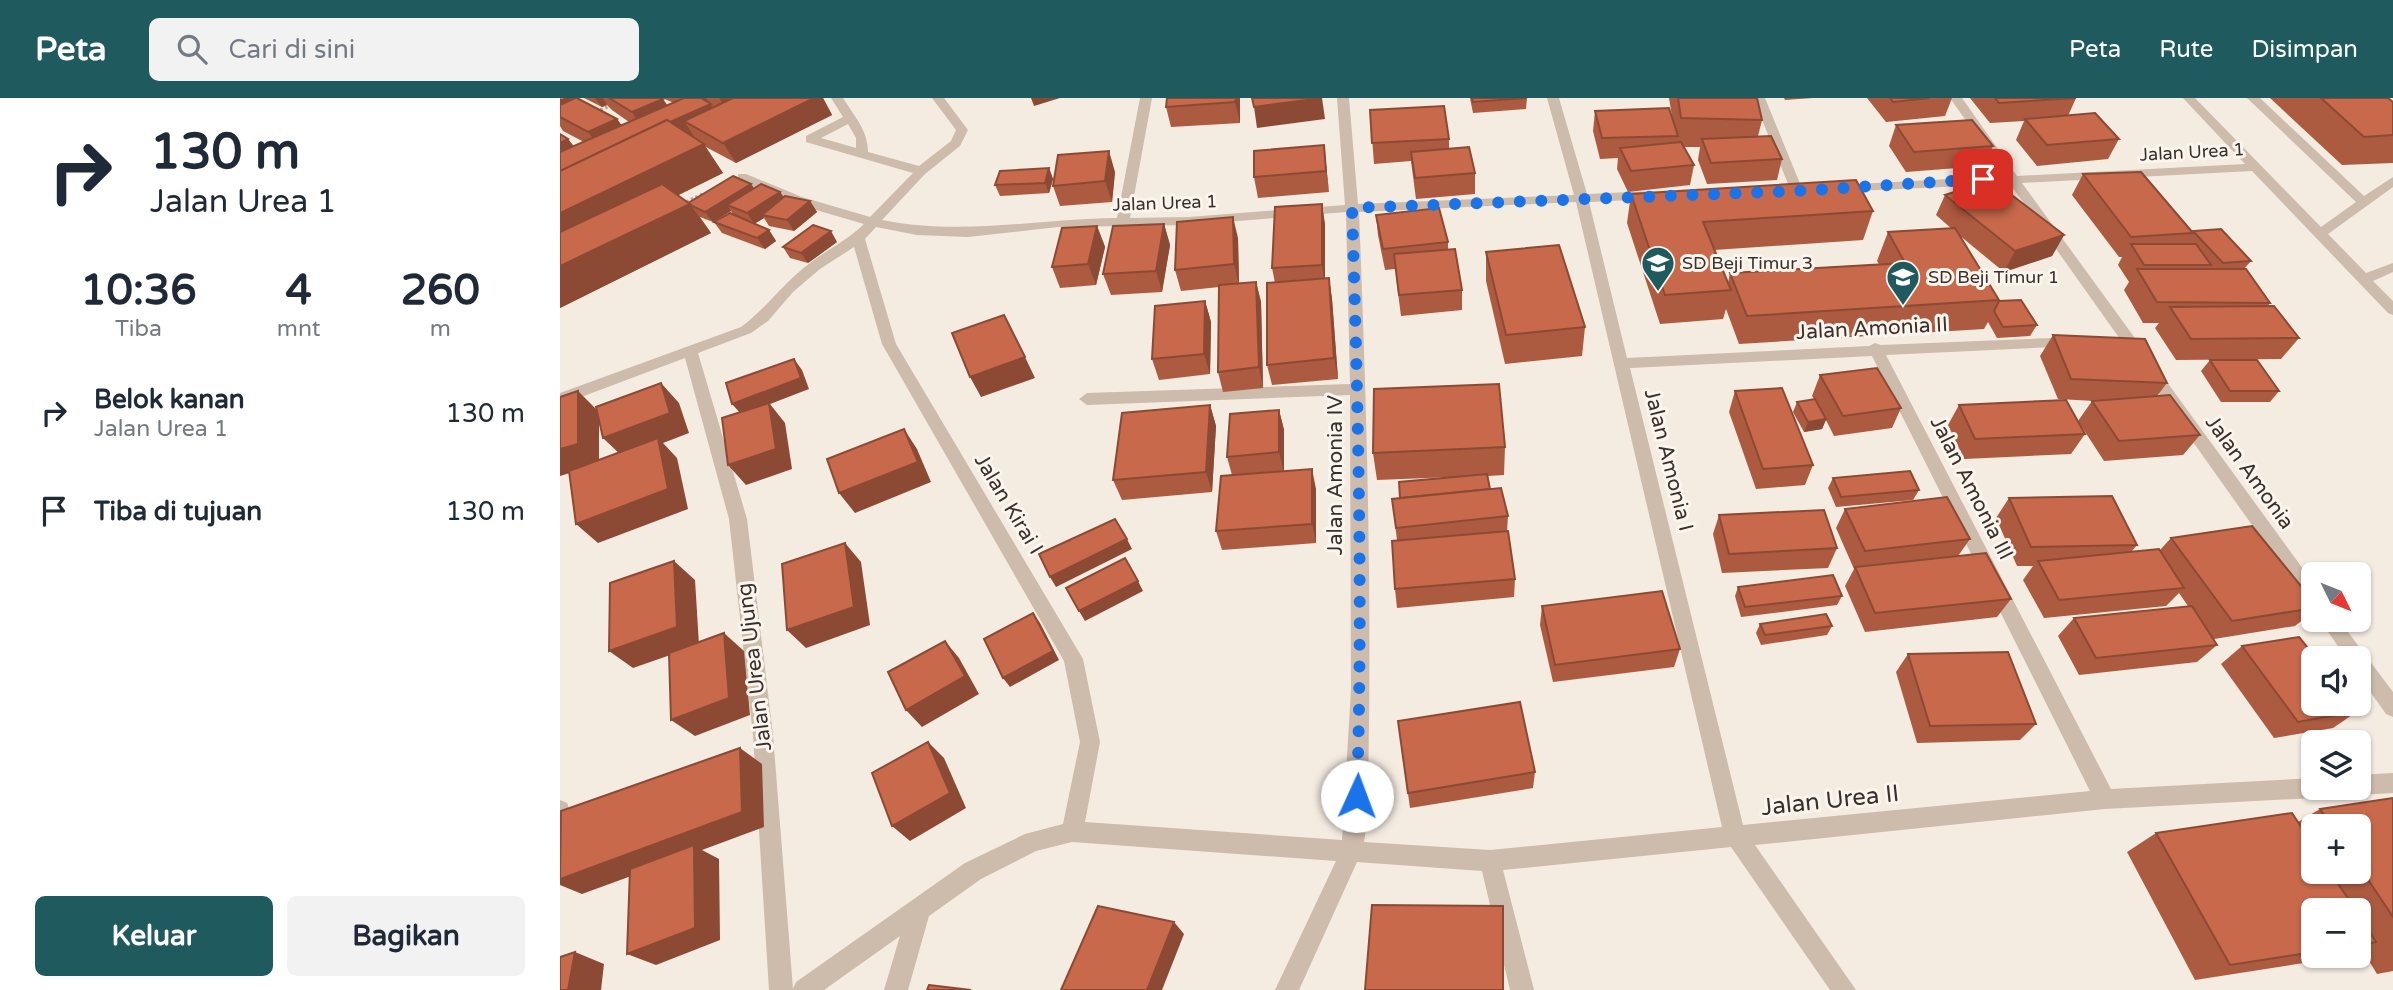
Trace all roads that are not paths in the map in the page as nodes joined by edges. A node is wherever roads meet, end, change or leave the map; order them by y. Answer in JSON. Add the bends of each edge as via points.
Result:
{"nodes":[{"id":1,"x":837,"y":98,"type":"edge"},
{"id":2,"x":938,"y":98,"type":"edge"},
{"id":3,"x":1146,"y":98,"type":"edge"},
{"id":4,"x":1343,"y":98,"type":"edge"},
{"id":5,"x":1553,"y":98,"type":"edge"},
{"id":6,"x":1759,"y":98,"type":"edge"},
{"id":7,"x":1956,"y":98,"type":"edge"},
{"id":8,"x":2189,"y":98,"type":"edge"},
{"id":9,"x":2253,"y":98,"type":"edge"},
{"id":10,"x":850,"y":118,"type":"junction"},
{"id":11,"x":862,"y":154,"type":"junction"},
{"id":12,"x":2257,"y":167,"type":"junction"},
{"id":13,"x":920,"y":171,"type":"junction"},
{"id":14,"x":742,"y":177,"type":"edge"},
{"id":15,"x":2010,"y":178,"type":"junction"},
{"id":16,"x":2393,"y":181,"type":"edge"},
{"id":17,"x":1662,"y":195,"type":"edge"},
{"id":18,"x":1581,"y":197,"type":"junction"},
{"id":19,"x":2363,"y":202,"type":"junction"},
{"id":20,"x":1352,"y":208,"type":"junction"},
{"id":21,"x":872,"y":222,"type":"junction"},
{"id":22,"x":1123,"y":222,"type":"junction"},
{"id":23,"x":2321,"y":233,"type":"junction"},
{"id":24,"x":858,"y":238,"type":"junction"},
{"id":25,"x":2393,"y":267,"type":"edge"},
{"id":26,"x":2364,"y":279,"type":"junction"},
{"id":27,"x":2393,"y":310,"type":"edge"},
{"id":28,"x":2083,"y":340,"type":"edge"},
{"id":29,"x":1875,"y":348,"type":"junction"},
{"id":30,"x":690,"y":350,"type":"junction"},
{"id":31,"x":1622,"y":363,"type":"junction"},
{"id":32,"x":1357,"y":389,"type":"junction"},
{"id":33,"x":560,"y":399,"type":"edge"},
{"id":34,"x":1087,"y":400,"type":"dead end"},
{"id":35,"x":2301,"y":581,"type":"edge"},
{"id":36,"x":2371,"y":678,"type":"edge"},
{"id":37,"x":2393,"y":708,"type":"edge"},
{"id":38,"x":2393,"y":783,"type":"edge"},
{"id":39,"x":2371,"y":784,"type":"edge"},
{"id":40,"x":2301,"y":789,"type":"edge"},
{"id":41,"x":2105,"y":799,"type":"junction"},
{"id":42,"x":560,"y":810,"type":"edge"},
{"id":43,"x":1072,"y":832,"type":"junction"},
{"id":44,"x":560,"y":835,"type":"edge"},
{"id":45,"x":1735,"y":835,"type":"junction"},
{"id":46,"x":1351,"y":852,"type":"junction"},
{"id":47,"x":1490,"y":861,"type":"junction"},
{"id":48,"x":920,"y":907,"type":"junction"},
{"id":49,"x":781,"y":990,"type":"edge"},
{"id":50,"x":804,"y":990,"type":"edge"},
{"id":51,"x":896,"y":990,"type":"edge"},
{"id":52,"x":1287,"y":990,"type":"edge"},
{"id":53,"x":1522,"y":990,"type":"edge"},
{"id":54,"x":1844,"y":990,"type":"edge"}],
"edges":[{"from":1,"to":10,"type":"street"},
{"from":2,"to":13,"type":"street","via":[[962,130],[956,143]]},
{"from":3,"to":22,"type":"street"},
{"from":4,"to":20,"type":"street","name":"Jalan Amonia IV"},
{"from":5,"to":18,"type":"street","name":"Jalan Amonia I"},
{"from":6,"to":15,"type":"street","name":"Jalan Urea 1","via":[[1803,191]]},
{"from":7,"to":15,"type":"street","name":"Jalan Amonia"},
{"from":8,"to":12,"type":"street"},
{"from":9,"to":19,"type":"street"},
{"from":10,"to":11,"type":"street","via":[[862,138]]},
{"from":10,"to":11,"type":"street","via":[[810,139]]},
{"from":11,"to":13,"type":"street"},
{"from":12,"to":15,"type":"street","name":"Jalan Urea 1"},
{"from":12,"to":23,"type":"street"},
{"from":13,"to":21,"type":"street"},
{"from":14,"to":21,"type":"street","name":"Jalan Urea 1","via":[[797,200]]},
{"from":15,"to":35,"type":"street","name":"Jalan Amonia","via":[[2118,339]]},
{"from":16,"to":19,"type":"street"},
{"from":17,"to":18,"type":"street","name":"Jalan Urea 1"},
{"from":18,"to":20,"type":"street","name":"Jalan Urea 1"},
{"from":18,"to":31,"type":"street","name":"Jalan Amonia I"},
{"from":19,"to":23,"type":"street"},
{"from":20,"to":22,"type":"street","name":"Jalan Urea 1"},
{"from":20,"to":32,"type":"street","name":"Jalan Amonia IV"},
{"from":21,"to":22,"type":"street","name":"Jalan Urea 1","via":[[917,231],[968,233],[1058,223]]},
{"from":21,"to":24,"type":"street"},
{"from":23,"to":26,"type":"street"},
{"from":24,"to":30,"type":"street","via":[[815,265],[746,330]]},
{"from":24,"to":43,"type":"street","name":"Jalan Kirai I","via":[[890,344],[1073,659],[1090,742]]},
{"from":25,"to":26,"type":"street"},
{"from":26,"to":27,"type":"street"},
{"from":28,"to":29,"type":"street","name":"Jalan Amonia II"},
{"from":29,"to":31,"type":"street","name":"Jalan Amonia II"},
{"from":29,"to":41,"type":"street","name":"Jalan Amonia III"},
{"from":30,"to":33,"type":"street"},
{"from":30,"to":49,"type":"street","name":"Jalan Urea Ujung","via":[[738,519],[763,735]]},
{"from":31,"to":45,"type":"street","name":"Jalan Amonia I"},
{"from":32,"to":34,"type":"street"},
{"from":32,"to":46,"type":"street","name":"Jalan Amonia IV","via":[[1361,690]]},
{"from":36,"to":37,"type":"street"},
{"from":38,"to":39,"type":"street"},
{"from":40,"to":41,"type":"street","name":"Jalan Urea II"},
{"from":41,"to":45,"type":"street","name":"Jalan Urea II"},
{"from":42,"to":44,"type":"street"},
{"from":43,"to":46,"type":"street"},
{"from":43,"to":48,"type":"street","via":[[1033,841],[973,871]]},
{"from":45,"to":47,"type":"street","name":"Jalan Urea II"},
{"from":45,"to":54,"type":"street"},
{"from":46,"to":47,"type":"street","name":"Jalan Urea II"},
{"from":46,"to":52,"type":"street","name":"Jalan Amonia IV"},
{"from":47,"to":53,"type":"street"},
{"from":48,"to":50,"type":"street"},
{"from":48,"to":51,"type":"street"}]}
